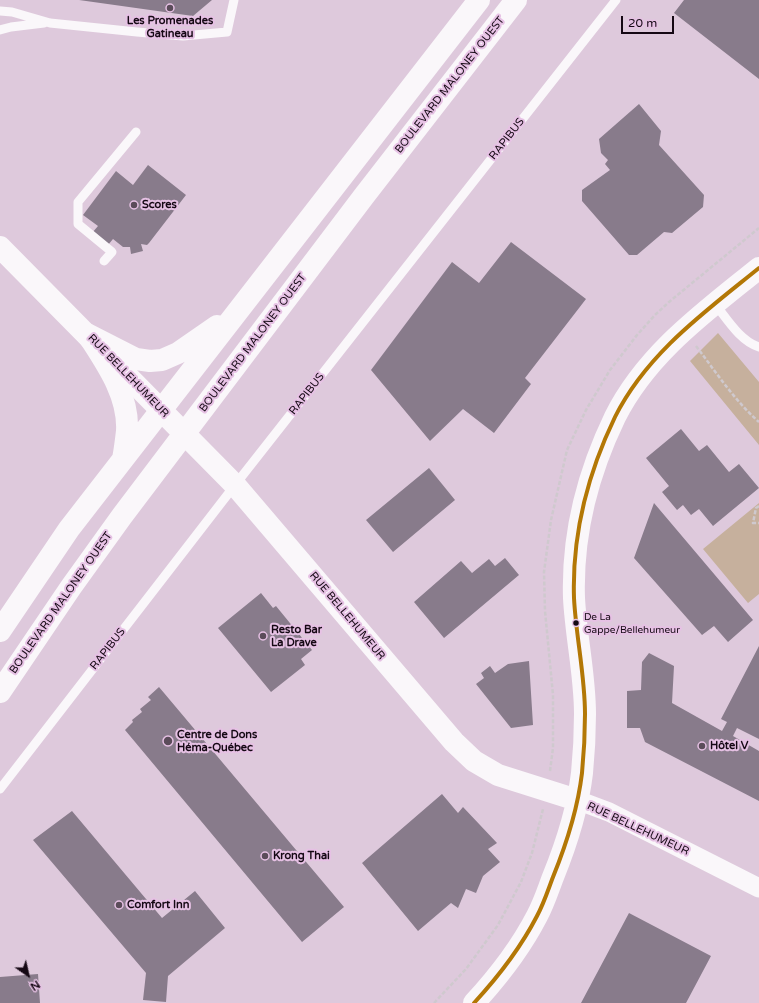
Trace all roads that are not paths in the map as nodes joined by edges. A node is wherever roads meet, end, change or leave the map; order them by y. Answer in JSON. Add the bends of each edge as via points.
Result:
{"nodes":[{"id":1,"x":234,"y":0,"type":"edge"},
{"id":2,"x":479,"y":0,"type":"edge"},
{"id":3,"x":516,"y":0,"type":"edge"},
{"id":4,"x":616,"y":0,"type":"edge"},
{"id":5,"x":0,"y":11,"type":"edge"},
{"id":6,"x":50,"y":22,"type":"junction"},
{"id":7,"x":0,"y":30,"type":"edge"},
{"id":8,"x":136,"y":132,"type":"dead end"},
{"id":9,"x":0,"y":247,"type":"edge"},
{"id":10,"x":104,"y":261,"type":"dead end"},
{"id":11,"x":759,"y":268,"type":"edge"},
{"id":12,"x":715,"y":304,"type":"junction"},
{"id":13,"x":240,"y":308,"type":"junction"},
{"id":14,"x":87,"y":334,"type":"junction"},
{"id":15,"x":759,"y":347,"type":"edge"},
{"id":16,"x":161,"y":410,"type":"junction"},
{"id":17,"x":184,"y":434,"type":"junction"},
{"id":18,"x":123,"y":459,"type":"junction"},
{"id":19,"x":235,"y":485,"type":"junction"},
{"id":20,"x":0,"y":632,"type":"edge"},
{"id":21,"x":0,"y":692,"type":"edge"},
{"id":22,"x":0,"y":789,"type":"edge"},
{"id":23,"x":577,"y":800,"type":"junction"},
{"id":24,"x":759,"y":888,"type":"edge"},
{"id":25,"x":474,"y":1003,"type":"edge"}],
"edges":[{"from":1,"to":6,"type":"lane","via":[[227,32],[182,36]]},
{"from":2,"to":13,"type":"main road"},
{"from":3,"to":17,"type":"main road","name":"BOULEVARD MALONEY OUEST"},
{"from":4,"to":19,"type":"lane","name":"RAPIBUS"},
{"from":5,"to":6,"type":"lane"},
{"from":6,"to":7,"type":"lane"},
{"from":8,"to":10,"type":"lane","via":[[78,202],[78,224],[112,252]]},
{"from":9,"to":14,"type":"main road","name":"RUE BELLEHUMEUR"},
{"from":11,"to":12,"type":"main road"},
{"from":12,"to":15,"type":"lane","via":[[743,337]]},
{"from":12,"to":23,"type":"main road","via":[[684,329],[654,360],[635,385],[616,415],[600,452],[584,502],[574,578],[585,715],[582,775]]},
{"from":13,"to":14,"type":"main road","via":[[194,343],[162,360],[136,359]]},
{"from":13,"to":16,"type":"main road"},
{"from":14,"to":16,"type":"main road","name":"RUE BELLEHUMEUR"},
{"from":14,"to":18,"type":"main road","via":[[109,368],[124,402],[127,430]]},
{"from":16,"to":17,"type":"main road","name":"RUE BELLEHUMEUR"},
{"from":16,"to":18,"type":"main road"},
{"from":17,"to":19,"type":"main road","name":"RUE BELLEHUMEUR"},
{"from":17,"to":21,"type":"main road","name":"BOULEVARD MALONEY OUEST","via":[[70,587]]},
{"from":18,"to":20,"type":"main road","via":[[69,529]]},
{"from":19,"to":22,"type":"lane","name":"RAPIBUS"},
{"from":19,"to":23,"type":"main road","name":"RUE BELLEHUMEUR","via":[[454,742],[474,761],[498,775]]},
{"from":23,"to":24,"type":"street","name":"RUE BELLEHUMEUR","via":[[609,812]]},
{"from":23,"to":25,"type":"main road","via":[[559,862],[538,915],[507,964]]}]}
